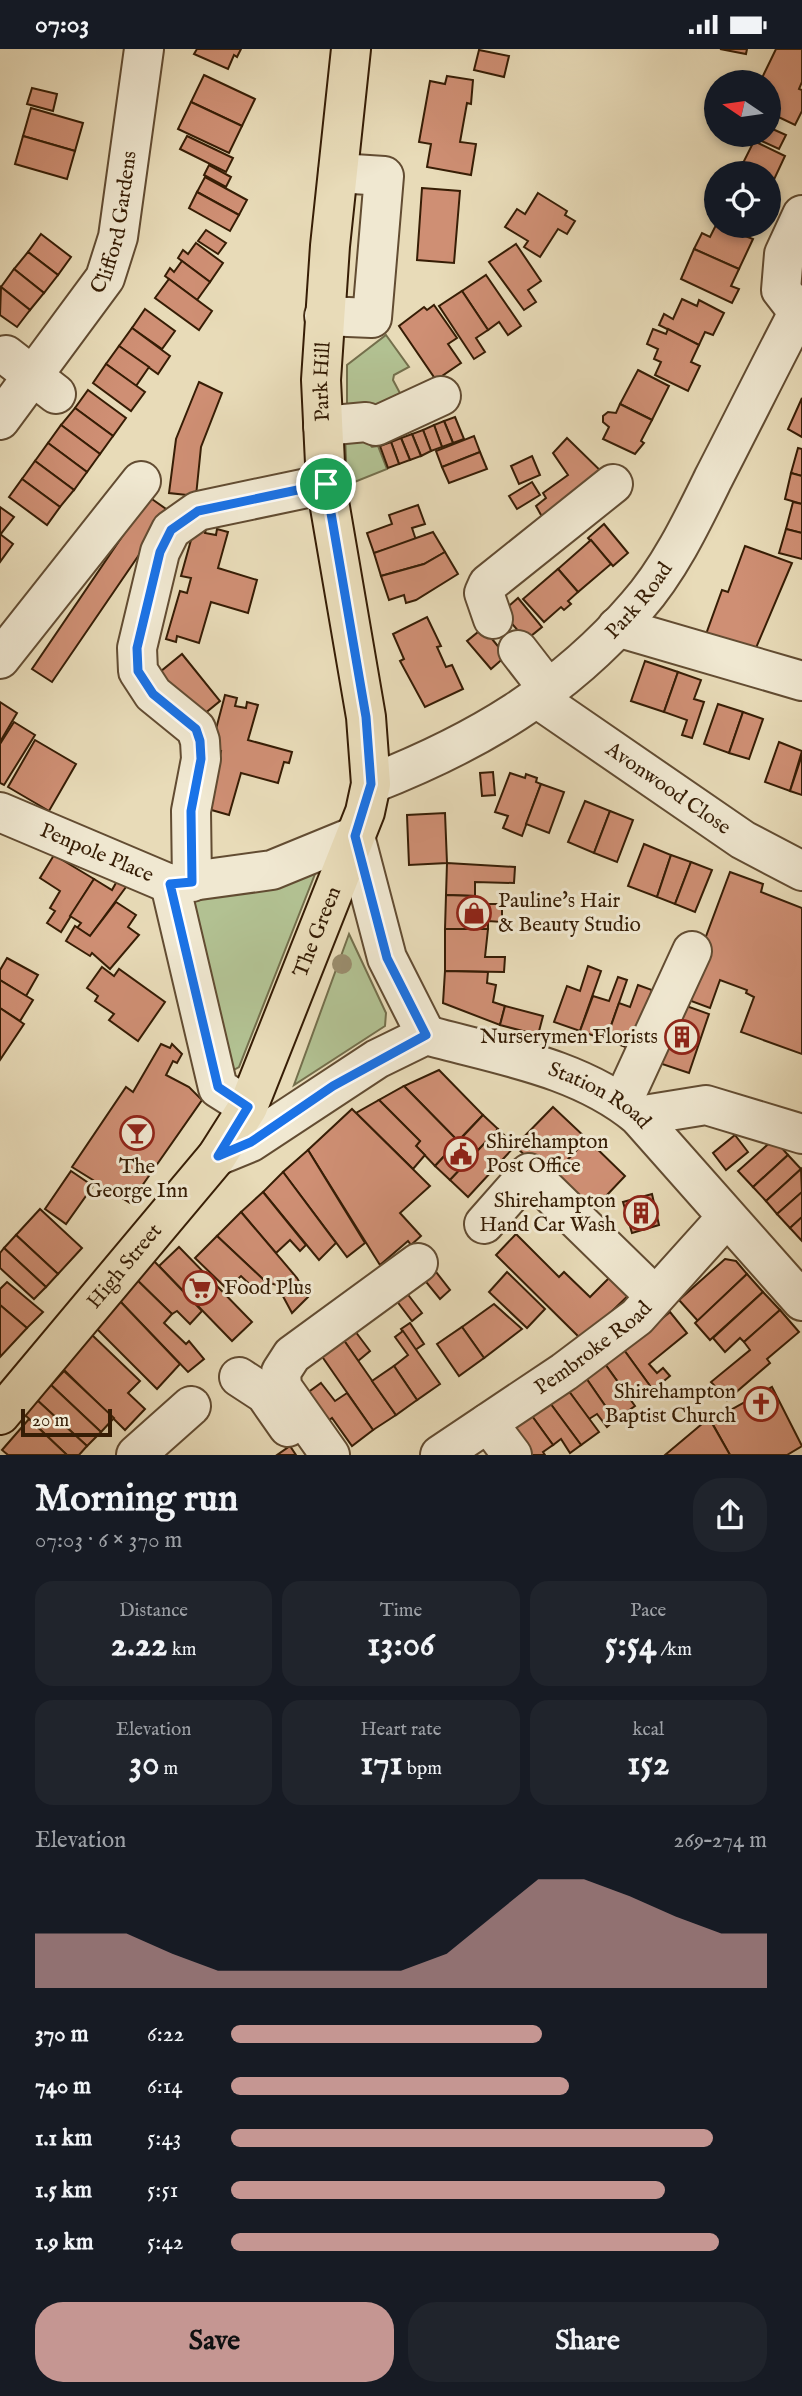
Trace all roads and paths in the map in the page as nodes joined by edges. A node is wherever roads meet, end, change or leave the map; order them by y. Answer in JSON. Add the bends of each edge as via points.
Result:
{"nodes":[{"id":1,"x":144,"y":49,"type":"edge"},
{"id":2,"x":351,"y":49,"type":"edge"},
{"id":3,"x":802,"y":215,"type":"edge"},
{"id":4,"x":800,"y":308,"type":"edge"},
{"id":5,"x":441,"y":396,"type":"dead end"},
{"id":6,"x":0,"y":420,"type":"edge"},
{"id":7,"x":323,"y":426,"type":"junction"},
{"id":8,"x":141,"y":481,"type":"dead end"},
{"id":9,"x":326,"y":484,"type":"junction"},
{"id":10,"x":613,"y":484,"type":"dead end"},
{"id":11,"x":493,"y":619,"type":"dead end"},
{"id":12,"x":617,"y":627,"type":"junction"},
{"id":13,"x":519,"y":650,"type":"dead end"},
{"id":14,"x":0,"y":659,"type":"edge"},
{"id":15,"x":802,"y":681,"type":"edge"},
{"id":16,"x":543,"y":694,"type":"junction"},
{"id":17,"x":371,"y":784,"type":"junction"},
{"id":18,"x":0,"y":813,"type":"edge"},
{"id":19,"x":355,"y":836,"type":"junction"},
{"id":20,"x":802,"y":871,"type":"edge"},
{"id":21,"x":181,"y":883,"type":"junction"},
{"id":22,"x":691,"y":951,"type":"dead end"},
{"id":23,"x":426,"y":1035,"type":"junction"},
{"id":24,"x":248,"y":1107,"type":"junction"},
{"id":25,"x":630,"y":1110,"type":"junction"},
{"id":26,"x":802,"y":1134,"type":"edge"},
{"id":27,"x":218,"y":1156,"type":"junction"},
{"id":28,"x":726,"y":1218,"type":"junction"},
{"id":29,"x":484,"y":1224,"type":"dead end"},
{"id":30,"x":418,"y":1263,"type":"dead end"},
{"id":31,"x":625,"y":1287,"type":"junction"},
{"id":32,"x":802,"y":1301,"type":"edge"},
{"id":33,"x":239,"y":1377,"type":"dead end"},
{"id":34,"x":191,"y":1406,"type":"dead end"},
{"id":35,"x":0,"y":1415,"type":"edge"},
{"id":36,"x":488,"y":1423,"type":"junction"},
{"id":37,"x":136,"y":1454,"type":"edge"},
{"id":38,"x":308,"y":1454,"type":"edge"},
{"id":39,"x":330,"y":1454,"type":"edge"},
{"id":40,"x":440,"y":1454,"type":"edge"},
{"id":41,"x":512,"y":1454,"type":"edge"}],
"edges":[{"from":1,"to":6,"type":"street","name":"Clifford Gardens","via":[[118,237],[105,278]]},
{"from":2,"to":7,"type":"main road","name":"Park Hill","via":[[324,316]]},
{"from":3,"to":4,"type":"street","name":"Park Road","via":[[784,254],[781,290]]},
{"from":4,"to":12,"type":"street","name":"Park Road","via":[[688,530],[638,605]]},
{"from":5,"to":7,"type":"street","via":[[376,426],[366,422]]},
{"from":7,"to":9,"type":"main road","name":"Park Hill"},
{"from":8,"to":14,"type":"street"},
{"from":9,"to":17,"type":"main road","name":"Park Hill","via":[[366,717]]},
{"from":9,"to":21,"type":"street","via":[[198,511],[171,530],[160,552],[137,648],[138,671],[153,694],[196,729],[200,741]]},
{"from":10,"to":11,"type":"street","via":[[488,584],[484,593]]},
{"from":12,"to":15,"type":"street"},
{"from":12,"to":16,"type":"street","name":"Park Road"},
{"from":13,"to":16,"type":"street","name":"Avonwood Close"},
{"from":16,"to":17,"type":"street","name":"Park Road","via":[[453,749]]},
{"from":16,"to":20,"type":"street","name":"Avonwood Close","via":[[743,840]]},
{"from":17,"to":19,"type":"main road","name":"Park Hill"},
{"from":18,"to":21,"type":"street","name":"Penpole Place"},
{"from":19,"to":21,"type":"street","via":[[272,870]]},
{"from":19,"to":23,"type":"street","name":"The Green","via":[[387,958]]},
{"from":19,"to":24,"type":"main road","name":"The Green"},
{"from":21,"to":24,"type":"street","via":[[218,1087]]},
{"from":22,"to":25,"type":"street"},
{"from":23,"to":25,"type":"street","name":"Station Road","via":[[580,1080]]},
{"from":23,"to":27,"type":"street","name":"High Street","via":[[333,1086],[251,1142]]},
{"from":24,"to":27,"type":"main road","name":"The Green"},
{"from":25,"to":26,"type":"street","via":[[706,1105]]},
{"from":25,"to":28,"type":"street","name":"Station Road"},
{"from":27,"to":35,"type":"main road","name":"High Street"},
{"from":28,"to":31,"type":"street","name":"Pembroke Road"},
{"from":28,"to":32,"type":"street","name":"Station Road"},
{"from":29,"to":31,"type":"street","via":[[529,1173]]},
{"from":30,"to":39,"type":"street","via":[[292,1355],[281,1372],[282,1387]]},
{"from":31,"to":36,"type":"street","name":"Pembroke Road","via":[[564,1373]]},
{"from":33,"to":38,"type":"street","via":[[265,1394]]},
{"from":34,"to":37,"type":"street"},
{"from":36,"to":40,"type":"street","name":"Pembroke Road"},
{"from":36,"to":41,"type":"street"}]}
